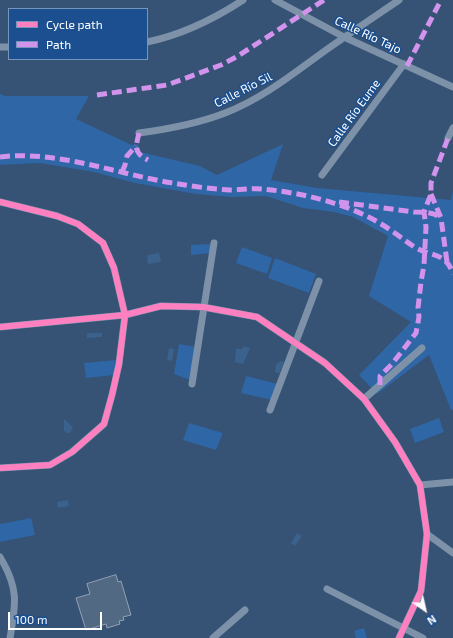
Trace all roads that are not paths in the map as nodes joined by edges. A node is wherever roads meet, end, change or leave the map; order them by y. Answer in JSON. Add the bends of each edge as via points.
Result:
{"nodes":[{"id":1,"x":243,"y":0,"type":"edge"},
{"id":2,"x":275,"y":0,"type":"edge"},
{"id":3,"x":399,"y":0,"type":"edge"},
{"id":4,"x":344,"y":37,"type":"junction"},
{"id":5,"x":148,"y":42,"type":"edge"},
{"id":6,"x":404,"y":64,"type":"junction"},
{"id":7,"x":453,"y":87,"type":"edge"},
{"id":8,"x":453,"y":128,"type":"edge"},
{"id":9,"x":139,"y":133,"type":"dead end"},
{"id":10,"x":448,"y":138,"type":"dead end"},
{"id":11,"x":322,"y":175,"type":"dead end"},
{"id":12,"x":0,"y":202,"type":"edge"},
{"id":13,"x":214,"y":243,"type":"dead end"},
{"id":14,"x":319,"y":281,"type":"dead end"},
{"id":15,"x":203,"y":307,"type":"junction"},
{"id":16,"x":125,"y":315,"type":"junction"},
{"id":17,"x":0,"y":327,"type":"edge"},
{"id":18,"x":296,"y":342,"type":"junction"},
{"id":19,"x":422,"y":348,"type":"dead end"},
{"id":20,"x":192,"y":384,"type":"dead end"},
{"id":21,"x":364,"y":399,"type":"junction"},
{"id":22,"x":270,"y":410,"type":"dead end"},
{"id":23,"x":0,"y":468,"type":"edge"},
{"id":24,"x":453,"y":482,"type":"edge"},
{"id":25,"x":420,"y":485,"type":"junction"},
{"id":26,"x":427,"y":534,"type":"junction"},
{"id":27,"x":453,"y":552,"type":"edge"},
{"id":28,"x":0,"y":557,"type":"edge"},
{"id":29,"x":327,"y":589,"type":"dead end"},
{"id":30,"x":245,"y":610,"type":"dead end"},
{"id":31,"x":404,"y":628,"type":"junction"},
{"id":32,"x":10,"y":638,"type":"edge"},
{"id":33,"x":213,"y":638,"type":"edge"},
{"id":34,"x":399,"y":638,"type":"edge"},
{"id":35,"x":423,"y":638,"type":"edge"}],
"edges":[{"from":1,"to":5,"type":"street","via":[[183,32]]},
{"from":2,"to":4,"type":"street","name":"Calle Río Tajo"},
{"from":3,"to":4,"type":"street","name":"Calle Río Sil"},
{"from":4,"to":6,"type":"street","name":"Calle Río Tajo"},
{"from":4,"to":9,"type":"street","name":"Calle Río Sil","via":[[286,79],[240,106],[201,122]]},
{"from":6,"to":7,"type":"street","name":"Calle Río Tajo"},
{"from":6,"to":11,"type":"street","name":"Calle Río Eume"},
{"from":8,"to":10,"type":"street"},
{"from":12,"to":16,"type":"street","via":[[78,224],[103,243],[114,268]]},
{"from":13,"to":15,"type":"street"},
{"from":14,"to":18,"type":"street"},
{"from":15,"to":16,"type":"street","via":[[161,306]]},
{"from":15,"to":18,"type":"street","via":[[257,318]]},
{"from":15,"to":20,"type":"street"},
{"from":16,"to":17,"type":"street"},
{"from":16,"to":23,"type":"street","via":[[119,364],[104,424],[72,452],[50,465]]},
{"from":18,"to":21,"type":"street","via":[[325,363]]},
{"from":18,"to":22,"type":"street"},
{"from":19,"to":21,"type":"street"},
{"from":21,"to":25,"type":"street","via":[[395,442]]},
{"from":24,"to":25,"type":"street"},
{"from":25,"to":26,"type":"street"},
{"from":26,"to":27,"type":"street"},
{"from":26,"to":31,"type":"street","via":[[421,591]]},
{"from":28,"to":32,"type":"street","via":[[14,591],[15,609]]},
{"from":29,"to":31,"type":"street"},
{"from":30,"to":33,"type":"street"},
{"from":31,"to":34,"type":"street"},
{"from":31,"to":35,"type":"street"}]}
